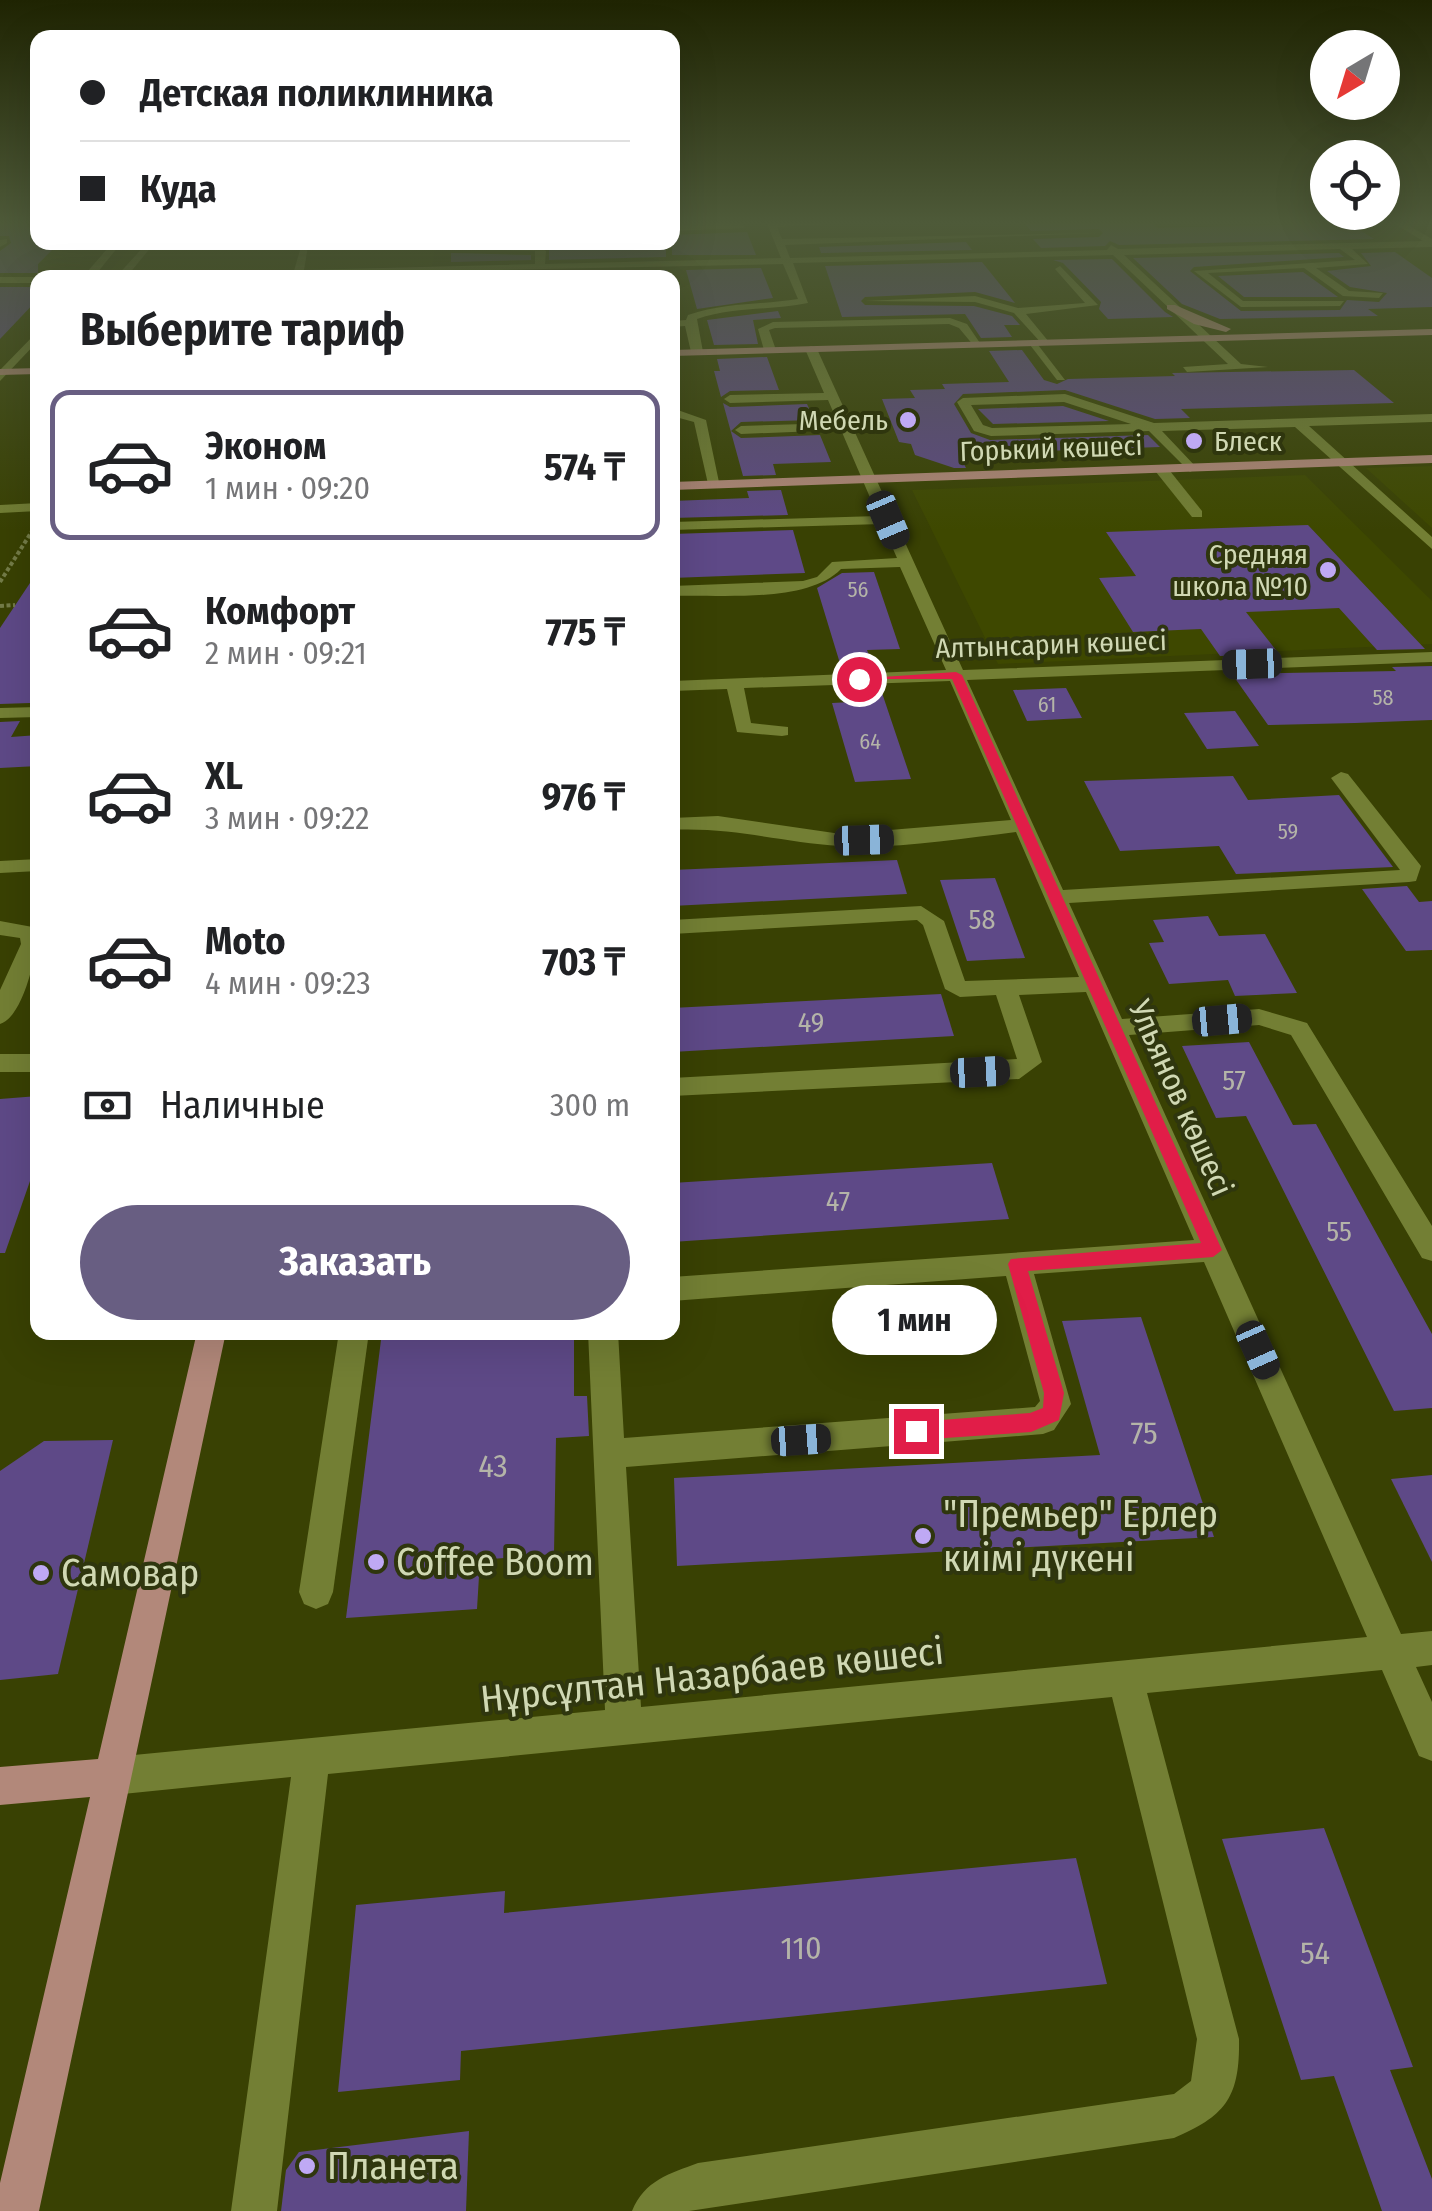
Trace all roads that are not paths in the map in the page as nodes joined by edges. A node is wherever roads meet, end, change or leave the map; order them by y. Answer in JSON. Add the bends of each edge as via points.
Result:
{"nodes":[{"id":1,"x":690,"y":324,"type":"edge"},
{"id":2,"x":837,"y":324,"type":"edge"},
{"id":3,"x":958,"y":324,"type":"edge"},
{"id":4,"x":1026,"y":324,"type":"edge"},
{"id":5,"x":1165,"y":324,"type":"edge"},
{"id":6,"x":1191,"y":324,"type":"edge"},
{"id":7,"x":1211,"y":324,"type":"edge"},
{"id":8,"x":1432,"y":332,"type":"edge"},
{"id":9,"x":1294,"y":336,"type":"junction"},
{"id":10,"x":1206,"y":338,"type":"junction"},
{"id":11,"x":1114,"y":340,"type":"junction"},
{"id":12,"x":30,"y":343,"type":"edge"},
{"id":13,"x":1037,"y":343,"type":"junction"},
{"id":14,"x":978,"y":344,"type":"junction"},
{"id":15,"x":811,"y":349,"type":"junction"},
{"id":16,"x":770,"y":350,"type":"junction"},
{"id":17,"x":697,"y":352,"type":"junction"},
{"id":18,"x":680,"y":353,"type":"edge"},
{"id":19,"x":1238,"y":367,"type":"junction"},
{"id":20,"x":1262,"y":367,"type":"dead end"},
{"id":21,"x":1187,"y":369,"type":"dead end"},
{"id":22,"x":30,"y":371,"type":"edge"},
{"id":23,"x":2,"y":373,"type":"edge"},
{"id":24,"x":1061,"y":378,"type":"dead end"},
{"id":25,"x":832,"y":396,"type":"junction"},
{"id":26,"x":730,"y":399,"type":"dead end"},
{"id":27,"x":680,"y":413,"type":"edge"},
{"id":28,"x":1432,"y":418,"type":"edge"},
{"id":29,"x":1298,"y":423,"type":"junction"},
{"id":30,"x":846,"y":426,"type":"junction"},
{"id":31,"x":1152,"y":427,"type":"junction"},
{"id":32,"x":741,"y":430,"type":"dead end"},
{"id":33,"x":1432,"y":459,"type":"edge"},
{"id":34,"x":1344,"y":462,"type":"junction"},
{"id":35,"x":1190,"y":468,"type":"junction"},
{"id":36,"x":1161,"y":469,"type":"junction"},
{"id":37,"x":871,"y":479,"type":"junction"},
{"id":38,"x":715,"y":484,"type":"junction"},
{"id":39,"x":680,"y":486,"type":"edge"},
{"id":40,"x":30,"y":508,"type":"edge"},
{"id":41,"x":0,"y":509,"type":"edge"},
{"id":42,"x":1198,"y":514,"type":"dead end"},
{"id":43,"x":888,"y":520,"type":"junction"},
{"id":44,"x":680,"y":526,"type":"edge"},
{"id":45,"x":1432,"y":545,"type":"edge"},
{"id":46,"x":906,"y":562,"type":"junction"},
{"id":47,"x":680,"y":591,"type":"edge"},
{"id":48,"x":1432,"y":656,"type":"edge"},
{"id":49,"x":956,"y":675,"type":"junction"},
{"id":50,"x":735,"y":684,"type":"junction"},
{"id":51,"x":680,"y":686,"type":"edge"},
{"id":52,"x":30,"y":712,"type":"edge"},
{"id":53,"x":0,"y":713,"type":"edge"},
{"id":54,"x":782,"y":730,"type":"dead end"},
{"id":55,"x":1342,"y":778,"type":"dead end"},
{"id":56,"x":680,"y":824,"type":"edge"},
{"id":57,"x":1021,"y":825,"type":"junction"},
{"id":58,"x":30,"y":865,"type":"edge"},
{"id":59,"x":0,"y":867,"type":"edge"},
{"id":60,"x":1056,"y":897,"type":"junction"},
{"id":61,"x":680,"y":927,"type":"edge"},
{"id":62,"x":0,"y":928,"type":"edge"},
{"id":63,"x":30,"y":933,"type":"edge"},
{"id":64,"x":30,"y":948,"type":"edge"},
{"id":65,"x":1094,"y":984,"type":"junction"},
{"id":66,"x":1006,"y":990,"type":"junction"},
{"id":67,"x":0,"y":1016,"type":"edge"},
{"id":68,"x":1114,"y":1028,"type":"junction"},
{"id":69,"x":30,"y":1063,"type":"edge"},
{"id":70,"x":0,"y":1064,"type":"edge"},
{"id":71,"x":680,"y":1087,"type":"edge"},
{"id":72,"x":1213,"y":1250,"type":"junction"},
{"id":73,"x":1432,"y":1250,"type":"edge"},
{"id":74,"x":1018,"y":1264,"type":"junction"},
{"id":75,"x":680,"y":1288,"type":"edge"},
{"id":76,"x":210,"y":1340,"type":"edge"},
{"id":77,"x":353,"y":1340,"type":"edge"},
{"id":78,"x":603,"y":1340,"type":"edge"},
{"id":79,"x":609,"y":1454,"type":"junction"},
{"id":80,"x":316,"y":1592,"type":"dead end"},
{"id":81,"x":1432,"y":1648,"type":"edge"},
{"id":82,"x":1392,"y":1652,"type":"junction"},
{"id":83,"x":1125,"y":1677,"type":"junction"},
{"id":84,"x":624,"y":1726,"type":"junction"},
{"id":85,"x":1432,"y":1743,"type":"edge"},
{"id":86,"x":312,"y":1756,"type":"junction"},
{"id":87,"x":114,"y":1776,"type":"junction"},
{"id":88,"x":0,"y":1786,"type":"edge"},
{"id":89,"x":16,"y":2211,"type":"edge"},
{"id":90,"x":254,"y":2211,"type":"edge"},
{"id":91,"x":655,"y":2211,"type":"edge"}],
"edges":[{"from":1,"to":17,"type":"street"},
{"from":2,"to":16,"type":"street","via":[[763,329]]},
{"from":3,"to":14,"type":"street"},
{"from":4,"to":13,"type":"street"},
{"from":5,"to":11,"type":"main road"},
{"from":6,"to":10,"type":"street"},
{"from":7,"to":9,"type":"main road"},
{"from":8,"to":9,"type":"main road"},
{"from":9,"to":10,"type":"main road"},
{"from":10,"to":11,"type":"main road"},
{"from":10,"to":19,"type":"street"},
{"from":11,"to":13,"type":"main road"},
{"from":12,"to":23,"type":"street"},
{"from":13,"to":14,"type":"main road"},
{"from":13,"to":24,"type":"street"},
{"from":14,"to":15,"type":"main road"},
{"from":15,"to":16,"type":"main road"},
{"from":15,"to":25,"type":"street","name":"Ульянов көшесі"},
{"from":16,"to":17,"type":"main road"},
{"from":17,"to":18,"type":"main road"},
{"from":19,"to":20,"type":"street"},
{"from":19,"to":21,"type":"street"},
{"from":22,"to":23,"type":"main road"},
{"from":25,"to":26,"type":"street"},
{"from":25,"to":30,"type":"street","name":"Ульянов көшесі"},
{"from":27,"to":38,"type":"street","via":[[700,420]]},
{"from":28,"to":29,"type":"street"},
{"from":29,"to":31,"type":"street"},
{"from":29,"to":34,"type":"street"},
{"from":30,"to":32,"type":"street"},
{"from":30,"to":37,"type":"street","name":"Ульянов көшесі"},
{"from":31,"to":31,"type":"street","via":[[1060,397],[962,402],[978,428],[991,432]]},
{"from":31,"to":35,"type":"street"},
{"from":33,"to":34,"type":"main road","name":"Горький көшесі"},
{"from":34,"to":35,"type":"main road","name":"Горький көшесі"},
{"from":34,"to":45,"type":"street"},
{"from":35,"to":36,"type":"main road","name":"Горький көшесі"},
{"from":36,"to":37,"type":"main road","name":"Горький көшесі"},
{"from":36,"to":42,"type":"street"},
{"from":37,"to":38,"type":"main road","name":"Горький көшесі"},
{"from":37,"to":43,"type":"street","name":"Ульянов көшесі"},
{"from":38,"to":39,"type":"main road","name":"Горький көшесі"},
{"from":40,"to":41,"type":"street"},
{"from":43,"to":44,"type":"street"},
{"from":43,"to":46,"type":"street","name":"Ульянов көшесі"},
{"from":46,"to":47,"type":"street","via":[[841,564],[805,586]]},
{"from":46,"to":49,"type":"street","name":"Ульянов көшесі"},
{"from":48,"to":49,"type":"street","name":"Алтынсарин көшесі"},
{"from":49,"to":50,"type":"street","name":"Алтынсарин көшесі"},
{"from":49,"to":57,"type":"street","name":"Ульянов көшесі"},
{"from":50,"to":51,"type":"street","name":"Алтынсарин көшесі"},
{"from":50,"to":54,"type":"street","via":[[743,728]]},
{"from":52,"to":53,"type":"street"},
{"from":55,"to":60,"type":"street","via":[[1412,866],[1409,876]]},
{"from":56,"to":57,"type":"street","via":[[718,822],[841,840]]},
{"from":57,"to":60,"type":"street","name":"Ульянов көшесі"},
{"from":58,"to":59,"type":"street"},
{"from":60,"to":65,"type":"street","name":"Ульянов көшесі"},
{"from":61,"to":66,"type":"street","via":[[921,913],[933,921],[953,984],[972,992]]},
{"from":62,"to":63,"type":"street"},
{"from":64,"to":67,"type":"street"},
{"from":65,"to":66,"type":"street"},
{"from":65,"to":68,"type":"street","name":"Ульянов көшесі"},
{"from":66,"to":71,"type":"street","via":[[1030,1062],[1019,1070]]},
{"from":68,"to":72,"type":"street","name":"Ульянов көшесі"},
{"from":68,"to":73,"type":"street","via":[[1259,1017],[1299,1030]]},
{"from":69,"to":70,"type":"street"},
{"from":72,"to":74,"type":"street"},
{"from":72,"to":82,"type":"street","name":"Ульянов көшесі"},
{"from":74,"to":75,"type":"street"},
{"from":74,"to":79,"type":"street","via":[[1056,1404],[1044,1420]]},
{"from":76,"to":87,"type":"main road"},
{"from":77,"to":80,"type":"street"},
{"from":78,"to":79,"type":"street"},
{"from":79,"to":84,"type":"street"},
{"from":81,"to":82,"type":"street","name":"Нұрсұлтан Назарбаев көшесі"},
{"from":82,"to":83,"type":"street","name":"Нұрсұлтан Назарбаев көшесі"},
{"from":82,"to":85,"type":"street","name":"Ульянов көшесі"},
{"from":83,"to":84,"type":"street","name":"Нұрсұлтан Назарбаев көшесі"},
{"from":83,"to":91,"type":"street","via":[[1218,2038],[1218,2067],[1198,2108],[698,2185],[670,2196]]},
{"from":84,"to":86,"type":"street","name":"Нұрсұлтан Назарбаев көшесі"},
{"from":86,"to":87,"type":"street","name":"Нұрсұлтан Назарбаев көшесі"},
{"from":86,"to":90,"type":"street"},
{"from":87,"to":88,"type":"main road","name":"Нұрсұлтан Назарбаев көшесі"},
{"from":87,"to":89,"type":"main road"}]}
